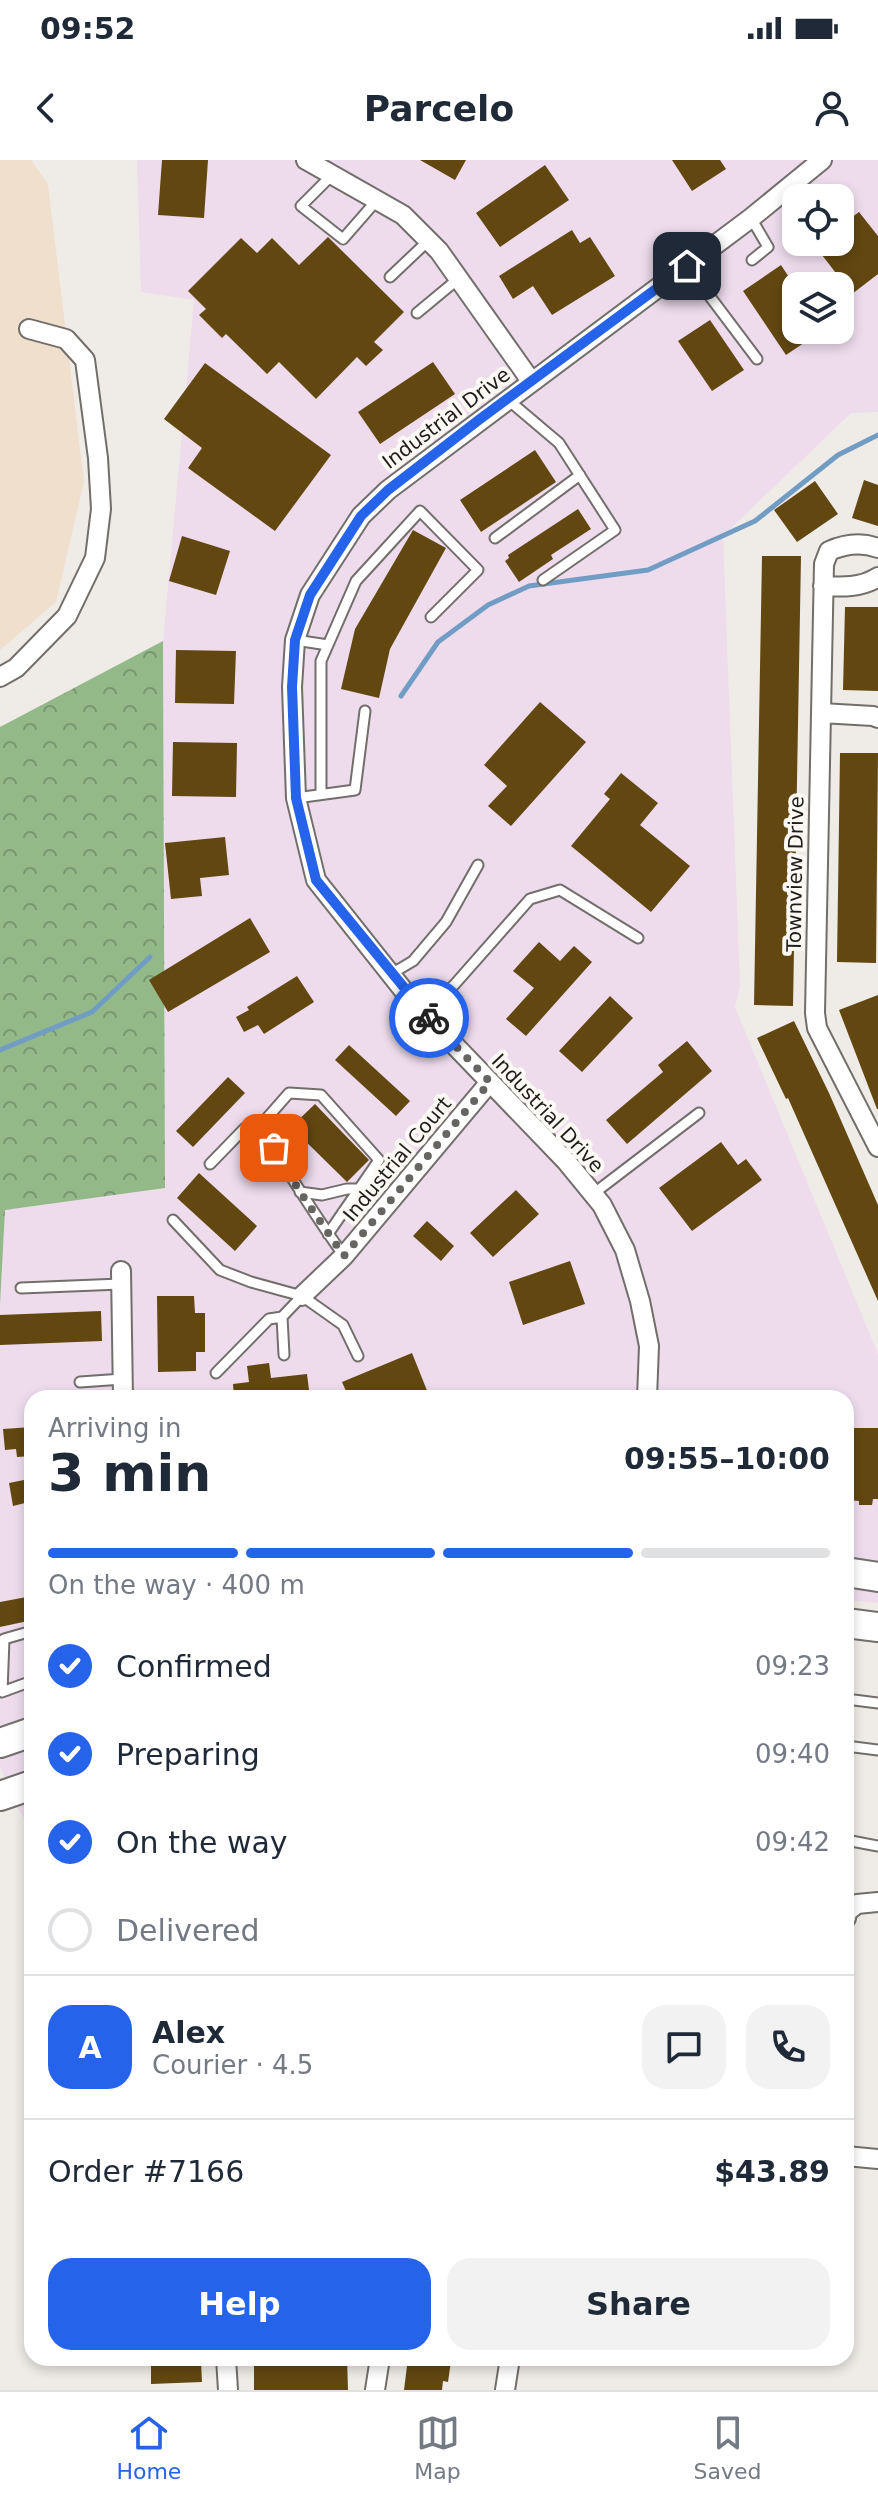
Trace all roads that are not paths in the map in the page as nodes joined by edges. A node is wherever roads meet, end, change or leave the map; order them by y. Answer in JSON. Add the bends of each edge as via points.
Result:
{"nodes":[{"id":1,"x":306,"y":160,"type":"edge"},
{"id":2,"x":822,"y":160,"type":"edge"},
{"id":3,"x":333,"y":174,"type":"junction"},
{"id":4,"x":801,"y":184,"type":"edge"},
{"id":5,"x":377,"y":200,"type":"junction"},
{"id":6,"x":782,"y":200,"type":"edge"},
{"id":7,"x":751,"y":218,"type":"junction"},
{"id":8,"x":428,"y":241,"type":"junction"},
{"id":9,"x":752,"y":260,"type":"dead end"},
{"id":10,"x":687,"y":266,"type":"junction"},
{"id":11,"x":390,"y":277,"type":"dead end"},
{"id":12,"x":458,"y":279,"type":"junction"},
{"id":13,"x":417,"y":313,"type":"dead end"},
{"id":14,"x":29,"y":329,"type":"dead end"},
{"id":15,"x":757,"y":359,"type":"dead end"},
{"id":16,"x":531,"y":381,"type":"junction"},
{"id":17,"x":507,"y":399,"type":"junction"},
{"id":18,"x":580,"y":475,"type":"junction"},
{"id":19,"x":495,"y":538,"type":"dead end"},
{"id":20,"x":878,"y":548,"type":"edge"},
{"id":21,"x":878,"y":577,"type":"edge"},
{"id":22,"x":543,"y":580,"type":"dead end"},
{"id":23,"x":823,"y":586,"type":"junction"},
{"id":24,"x":431,"y":617,"type":"dead end"},
{"id":25,"x":295,"y":640,"type":"junction"},
{"id":26,"x":328,"y":645,"type":"junction"},
{"id":27,"x":0,"y":677,"type":"edge"},
{"id":28,"x":365,"y":711,"type":"dead end"},
{"id":29,"x":821,"y":713,"type":"junction"},
{"id":30,"x":878,"y":718,"type":"edge"},
{"id":31,"x":321,"y":794,"type":"junction"},
{"id":32,"x":296,"y":798,"type":"junction"},
{"id":33,"x":478,"y":865,"type":"dead end"},
{"id":34,"x":638,"y":938,"type":"dead end"},
{"id":35,"x":391,"y":974,"type":"junction"},
{"id":36,"x":425,"y":1014,"type":"junction"},
{"id":37,"x":490,"y":1082,"type":"junction"},
{"id":38,"x":699,"y":1113,"type":"dead end"},
{"id":39,"x":260,"y":1126,"type":"junction"},
{"id":40,"x":878,"y":1147,"type":"edge"},
{"id":41,"x":210,"y":1164,"type":"dead end"},
{"id":42,"x":359,"y":1189,"type":"junction"},
{"id":43,"x":300,"y":1192,"type":"junction"},
{"id":44,"x":593,"y":1194,"type":"junction"},
{"id":45,"x":173,"y":1220,"type":"dead end"},
{"id":46,"x":328,"y":1234,"type":"junction"},
{"id":47,"x":344,"y":1256,"type":"junction"},
{"id":48,"x":121,"y":1278,"type":"joint"},
{"id":49,"x":21,"y":1288,"type":"dead end"},
{"id":50,"x":302,"y":1296,"type":"junction"},
{"id":51,"x":282,"y":1317,"type":"junction"},
{"id":52,"x":284,"y":1355,"type":"dead end"},
{"id":53,"x":358,"y":1356,"type":"dead end"},
{"id":54,"x":216,"y":1373,"type":"dead end"},
{"id":55,"x":123,"y":1379,"type":"junction"},
{"id":56,"x":80,"y":1382,"type":"dead end"},
{"id":57,"x":123,"y":1390,"type":"edge"},
{"id":58,"x":647,"y":1390,"type":"edge"},
{"id":59,"x":854,"y":1573,"type":"edge"},
{"id":60,"x":878,"y":1577,"type":"edge"},
{"id":61,"x":854,"y":1624,"type":"edge"},
{"id":62,"x":878,"y":1627,"type":"edge"},
{"id":63,"x":24,"y":1633,"type":"edge"},
{"id":64,"x":24,"y":1684,"type":"edge"},
{"id":65,"x":854,"y":1700,"type":"edge"},
{"id":66,"x":878,"y":1703,"type":"edge"},
{"id":67,"x":24,"y":1735,"type":"edge"},
{"id":68,"x":0,"y":1743,"type":"edge"},
{"id":69,"x":854,"y":1747,"type":"edge"},
{"id":70,"x":878,"y":1750,"type":"edge"},
{"id":71,"x":24,"y":1788,"type":"edge"},
{"id":72,"x":0,"y":1796,"type":"edge"},
{"id":73,"x":854,"y":1842,"type":"edge"},
{"id":74,"x":878,"y":1846,"type":"edge"},
{"id":75,"x":878,"y":1902,"type":"edge"},
{"id":76,"x":854,"y":1906,"type":"edge"},
{"id":77,"x":854,"y":2157,"type":"edge"},
{"id":78,"x":878,"y":2159,"type":"edge"},
{"id":79,"x":226,"y":2366,"type":"edge"},
{"id":80,"x":379,"y":2366,"type":"edge"},
{"id":81,"x":509,"y":2366,"type":"edge"},
{"id":82,"x":228,"y":2390,"type":"edge"},
{"id":83,"x":375,"y":2390,"type":"edge"},
{"id":84,"x":505,"y":2390,"type":"edge"}],
"edges":[{"from":1,"to":3,"type":"street","name":"Industrial Drive"},
{"from":2,"to":4,"type":"street","name":"Industrial Drive"},
{"from":3,"to":5,"type":"street","name":"Industrial Drive"},
{"from":3,"to":5,"type":"lane","via":[[301,206],[343,239]]},
{"from":5,"to":8,"type":"street","name":"Industrial Drive","via":[[403,215]]},
{"from":6,"to":7,"type":"street","name":"Industrial Drive"},
{"from":7,"to":9,"type":"lane","via":[[768,247]]},
{"from":7,"to":10,"type":"street","name":"Industrial Drive"},
{"from":8,"to":11,"type":"lane"},
{"from":8,"to":12,"type":"street","name":"Industrial Drive"},
{"from":10,"to":15,"type":"lane"},
{"from":10,"to":16,"type":"street","name":"Industrial Drive"},
{"from":12,"to":13,"type":"lane"},
{"from":12,"to":16,"type":"street","name":"Industrial Drive"},
{"from":14,"to":27,"type":"street","via":[[66,339],[85,360],[101,509],[95,558],[67,616],[16,668]]},
{"from":16,"to":17,"type":"street","name":"Industrial Drive"},
{"from":17,"to":18,"type":"lane","via":[[559,443]]},
{"from":17,"to":25,"type":"street","name":"Industrial Drive","via":[[361,516],[310,595]]},
{"from":18,"to":19,"type":"lane"},
{"from":18,"to":22,"type":"lane","via":[[615,530]]},
{"from":20,"to":23,"type":"street","name":"Townview Drive","via":[[858,544],[829,551]]},
{"from":21,"to":23,"type":"street","via":[[850,587]]},
{"from":23,"to":29,"type":"street","name":"Townview Drive"},
{"from":24,"to":26,"type":"lane","via":[[478,570],[420,511],[356,581]]},
{"from":25,"to":26,"type":"lane"},
{"from":25,"to":32,"type":"street","name":"Industrial Drive"},
{"from":26,"to":31,"type":"lane","via":[[321,661]]},
{"from":28,"to":31,"type":"lane","via":[[355,790]]},
{"from":29,"to":30,"type":"street"},
{"from":29,"to":40,"type":"street","name":"Townview Drive","via":[[815,1013],[817,1028]]},
{"from":31,"to":32,"type":"lane"},
{"from":32,"to":35,"type":"street","name":"Industrial Drive","via":[[316,880]]},
{"from":33,"to":35,"type":"lane","via":[[446,922],[413,961]]},
{"from":34,"to":36,"type":"lane","via":[[560,890],[530,899]]},
{"from":35,"to":36,"type":"street","name":"Industrial Drive"},
{"from":36,"to":37,"type":"street","name":"Industrial Drive"},
{"from":37,"to":44,"type":"street","name":"Industrial Drive"},
{"from":37,"to":47,"type":"street","name":"Industrial Court"},
{"from":38,"to":44,"type":"lane"},
{"from":39,"to":41,"type":"lane","via":[[245,1128]]},
{"from":39,"to":42,"type":"lane","via":[[289,1093],[321,1095],[379,1160]]},
{"from":39,"to":43,"type":"lane"},
{"from":42,"to":43,"type":"lane","via":[[322,1195]]},
{"from":42,"to":46,"type":"lane"},
{"from":43,"to":46,"type":"lane"},
{"from":44,"to":58,"type":"street","name":"Industrial Drive","via":[[625,1250],[640,1301],[649,1346]]},
{"from":45,"to":50,"type":"lane","via":[[220,1270]]},
{"from":46,"to":47,"type":"lane"},
{"from":47,"to":50,"type":"street","name":"Industrial Court"},
{"from":48,"to":49,"type":"lane"},
{"from":48,"to":55,"type":"street"},
{"from":50,"to":51,"type":"lane"},
{"from":50,"to":53,"type":"lane","via":[[343,1325]]},
{"from":51,"to":52,"type":"lane"},
{"from":51,"to":54,"type":"lane","via":[[269,1319]]},
{"from":55,"to":56,"type":"lane"},
{"from":55,"to":57,"type":"street"},
{"from":59,"to":60,"type":"main road"},
{"from":61,"to":62,"type":"main road"},
{"from":63,"to":64,"type":"lane","via":[[4,1639],[2,1692]]},
{"from":65,"to":66,"type":"lane"},
{"from":67,"to":68,"type":"main road"},
{"from":69,"to":70,"type":"lane"},
{"from":71,"to":72,"type":"main road"},
{"from":73,"to":74,"type":"lane"},
{"from":75,"to":76,"type":"street"},
{"from":77,"to":78,"type":"street"},
{"from":79,"to":82,"type":"street"},
{"from":80,"to":83,"type":"street"},
{"from":81,"to":84,"type":"street"}]}
